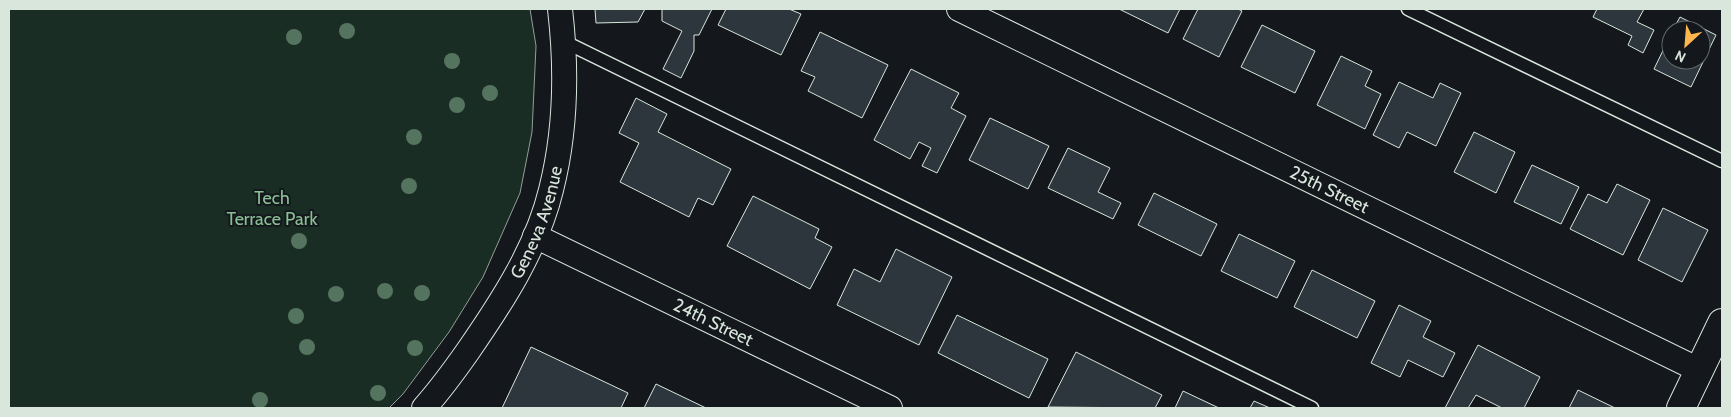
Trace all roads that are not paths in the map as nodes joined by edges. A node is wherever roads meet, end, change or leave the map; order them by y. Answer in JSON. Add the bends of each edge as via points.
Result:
{"nodes":[{"id":1,"x":560,"y":9,"type":"edge"},
{"id":2,"x":959,"y":9,"type":"edge"},
{"id":3,"x":1408,"y":9,"type":"edge"},
{"id":4,"x":562,"y":41,"type":"junction"},
{"id":5,"x":1722,"y":161,"type":"edge"},
{"id":6,"x":535,"y":236,"type":"junction"},
{"id":7,"x":1722,"y":323,"type":"edge"},
{"id":8,"x":1700,"y":370,"type":"junction"},
{"id":9,"x":424,"y":408,"type":"edge"},
{"id":10,"x":890,"y":408,"type":"edge"},
{"id":11,"x":1312,"y":408,"type":"edge"},
{"id":12,"x":1681,"y":408,"type":"edge"},
{"id":13,"x":1695,"y":408,"type":"edge"}],
"edges":[{"from":1,"to":4,"type":"street","name":"Geneva Avenue"},
{"from":2,"to":8,"type":"street","name":"25th Street"},
{"from":3,"to":5,"type":"lane"},
{"from":4,"to":6,"type":"street","name":"Geneva Avenue","via":[[564,94],[561,142],[551,191]]},
{"from":4,"to":11,"type":"lane"},
{"from":6,"to":9,"type":"street","name":"Geneva Avenue","via":[[517,275],[482,331],[440,391]]},
{"from":6,"to":10,"type":"street","name":"24th Street"},
{"from":7,"to":8,"type":"main road"},
{"from":8,"to":12,"type":"main road"},
{"from":8,"to":13,"type":"main road"}]}
